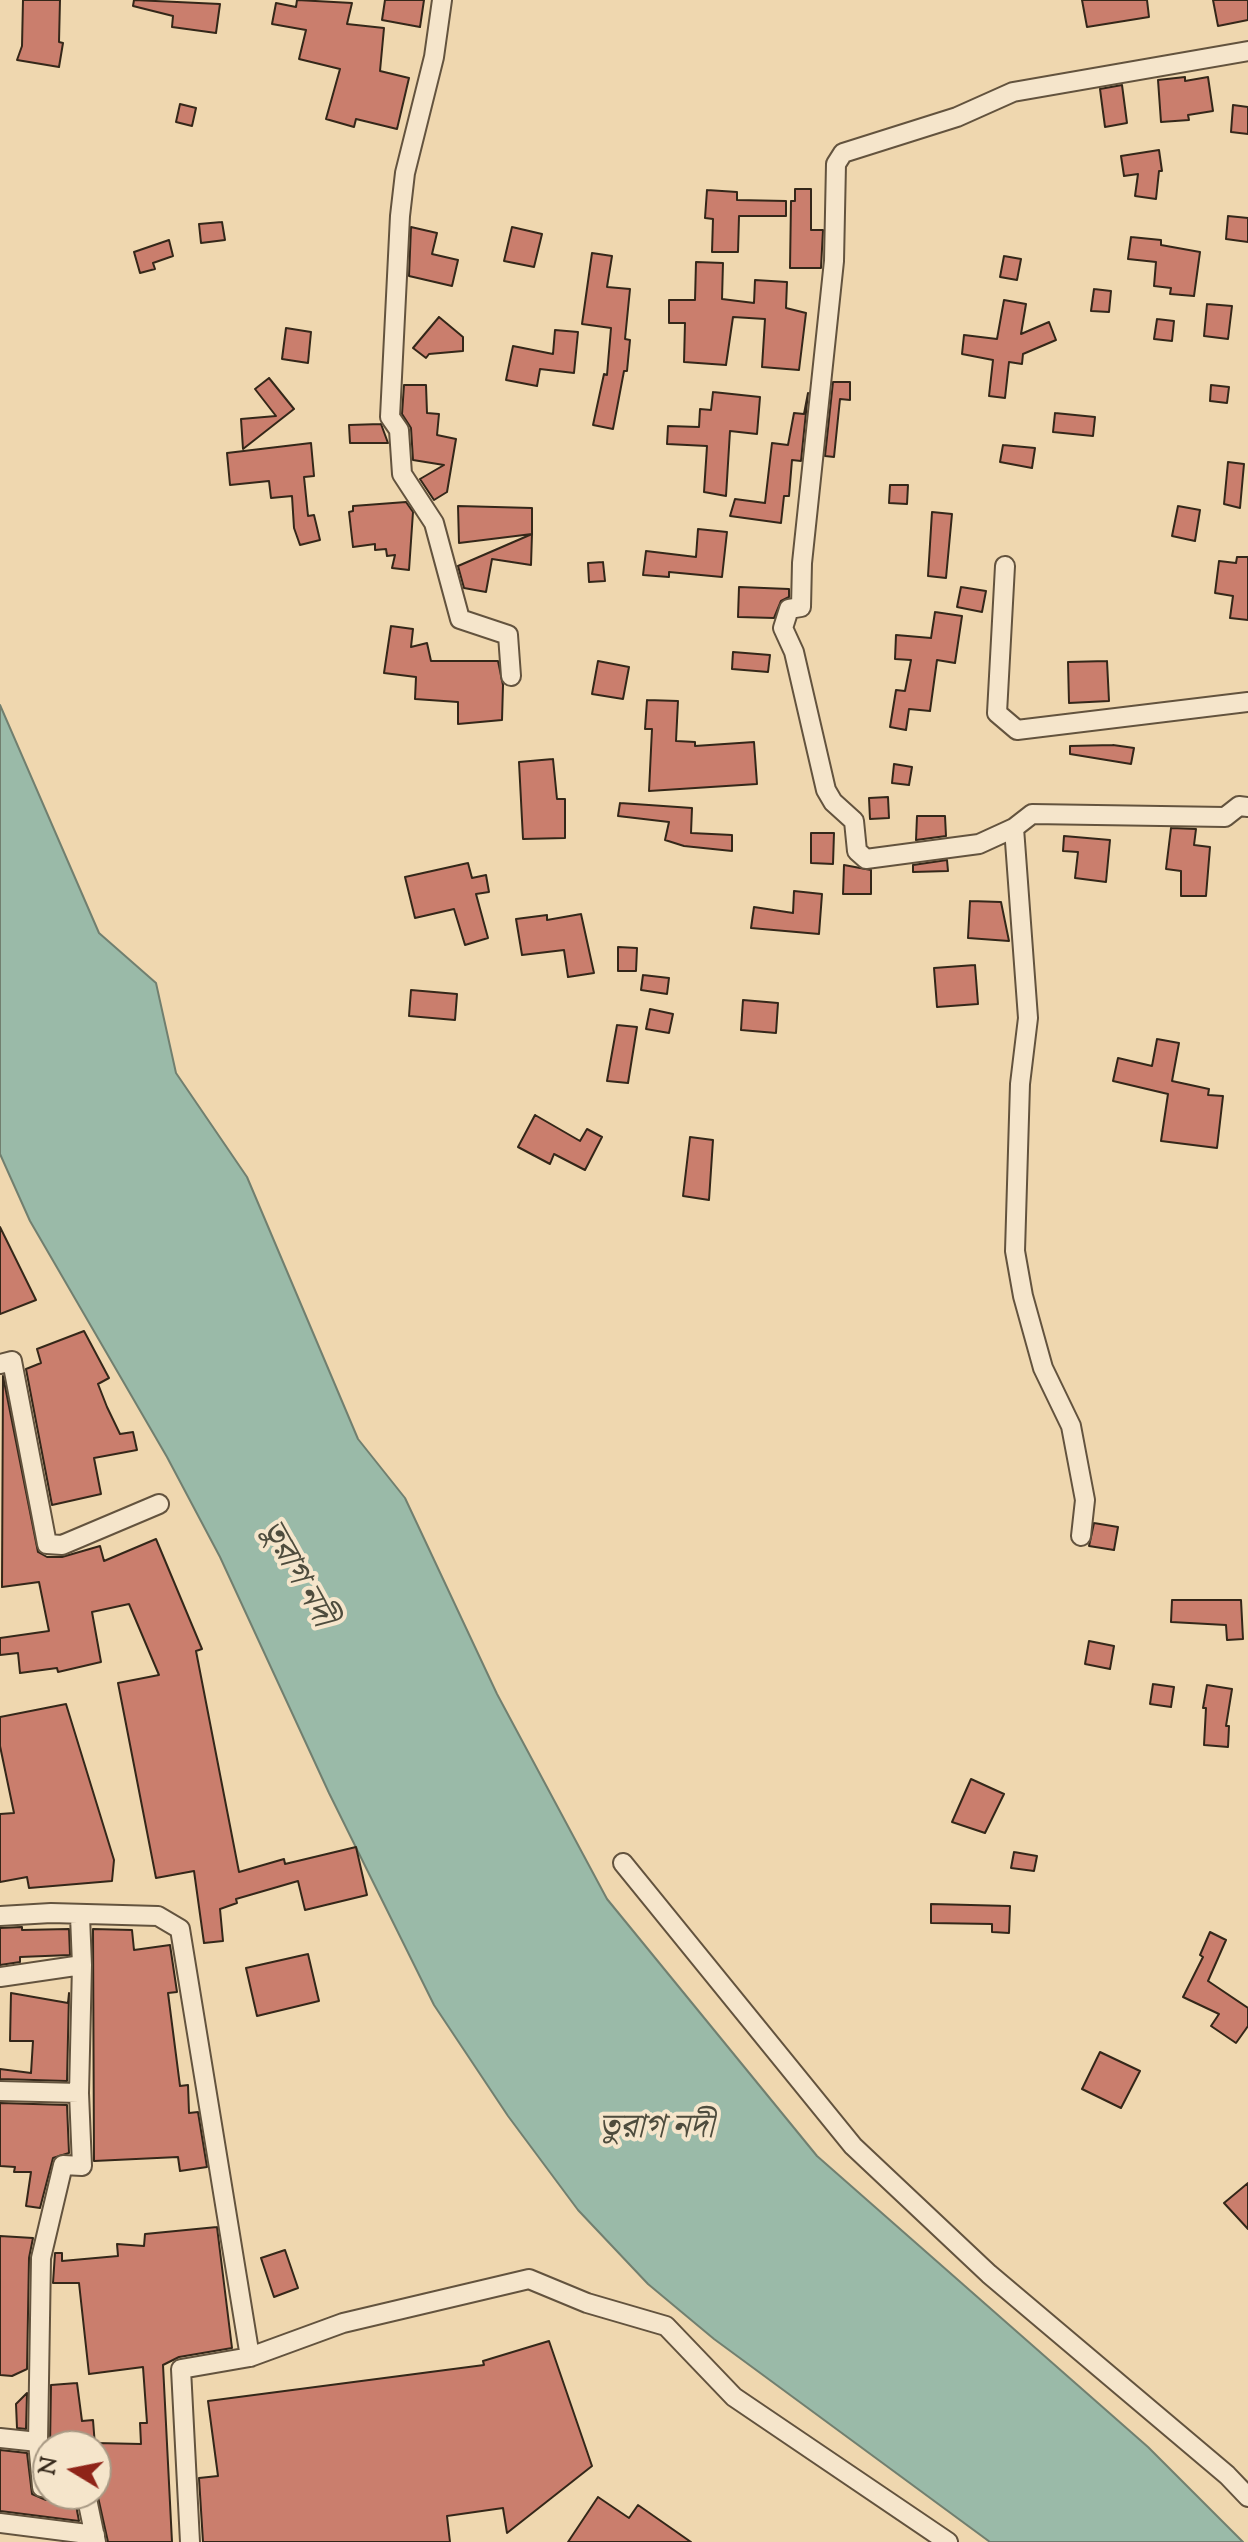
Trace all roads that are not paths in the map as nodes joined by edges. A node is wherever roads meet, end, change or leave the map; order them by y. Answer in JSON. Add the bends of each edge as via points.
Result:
{"nodes":[{"id":1,"x":442,"y":0,"type":"edge"},
{"id":2,"x":1248,"y":51,"type":"edge"},
{"id":3,"x":1005,"y":566,"type":"dead end"},
{"id":4,"x":511,"y":676,"type":"dead end"},
{"id":5,"x":1248,"y":702,"type":"edge"},
{"id":6,"x":1248,"y":807,"type":"edge"},
{"id":7,"x":1014,"y":828,"type":"junction"},
{"id":8,"x":0,"y":1364,"type":"edge"},
{"id":9,"x":159,"y":1504,"type":"dead end"},
{"id":10,"x":1081,"y":1536,"type":"dead end"},
{"id":11,"x":623,"y":1863,"type":"dead end"},
{"id":12,"x":0,"y":1916,"type":"edge"},
{"id":13,"x":80,"y":1916,"type":"junction"},
{"id":14,"x":82,"y":1965,"type":"junction"},
{"id":15,"x":0,"y":1977,"type":"edge"},
{"id":16,"x":0,"y":2091,"type":"edge"},
{"id":17,"x":79,"y":2093,"type":"junction"},
{"id":18,"x":250,"y":2357,"type":"junction"},
{"id":19,"x":38,"y":2430,"type":"edge"},
{"id":20,"x":0,"y":2438,"type":"edge"},
{"id":21,"x":32,"y":2441,"type":"edge"},
{"id":22,"x":1248,"y":2497,"type":"edge"},
{"id":23,"x":90,"y":2510,"type":"edge"},
{"id":24,"x":0,"y":2523,"type":"edge"},
{"id":25,"x":96,"y":2539,"type":"edge"},
{"id":26,"x":190,"y":2542,"type":"edge"},
{"id":27,"x":948,"y":2542,"type":"edge"}],
"edges":[{"from":1,"to":4,"type":"street","via":[[434,57],[405,173],[390,417],[399,430],[402,474],[434,523],[460,619],[508,635]]},
{"from":2,"to":7,"type":"street","via":[[1013,92],[957,117],[854,147],[836,164],[834,261],[801,607],[789,609],[783,628],[794,652],[820,768],[833,802],[854,821],[857,851],[866,859],[979,844]]},
{"from":3,"to":5,"type":"street","via":[[997,713],[1017,730]]},
{"from":6,"to":7,"type":"street","via":[[1239,806],[1225,817],[1032,814]]},
{"from":7,"to":10,"type":"street","via":[[1028,1018],[1020,1084],[1015,1251],[1043,1368],[1071,1426],[1085,1500]]},
{"from":8,"to":9,"type":"street","via":[[12,1361],[47,1544],[62,1545]]},
{"from":11,"to":22,"type":"street","via":[[853,2146],[989,2274]]},
{"from":12,"to":13,"type":"street"},
{"from":13,"to":14,"type":"street"},
{"from":13,"to":18,"type":"street","via":[[158,1916],[180,1929]]},
{"from":14,"to":15,"type":"street"},
{"from":14,"to":17,"type":"street"},
{"from":16,"to":17,"type":"street"},
{"from":17,"to":19,"type":"street","via":[[82,2166],[63,2165],[41,2258]]},
{"from":18,"to":26,"type":"street","via":[[181,2369]]},
{"from":18,"to":27,"type":"street","via":[[343,2323],[529,2279],[666,2326],[734,2397]]},
{"from":20,"to":21,"type":"street"},
{"from":23,"to":25,"type":"street"},
{"from":24,"to":25,"type":"street"}]}
